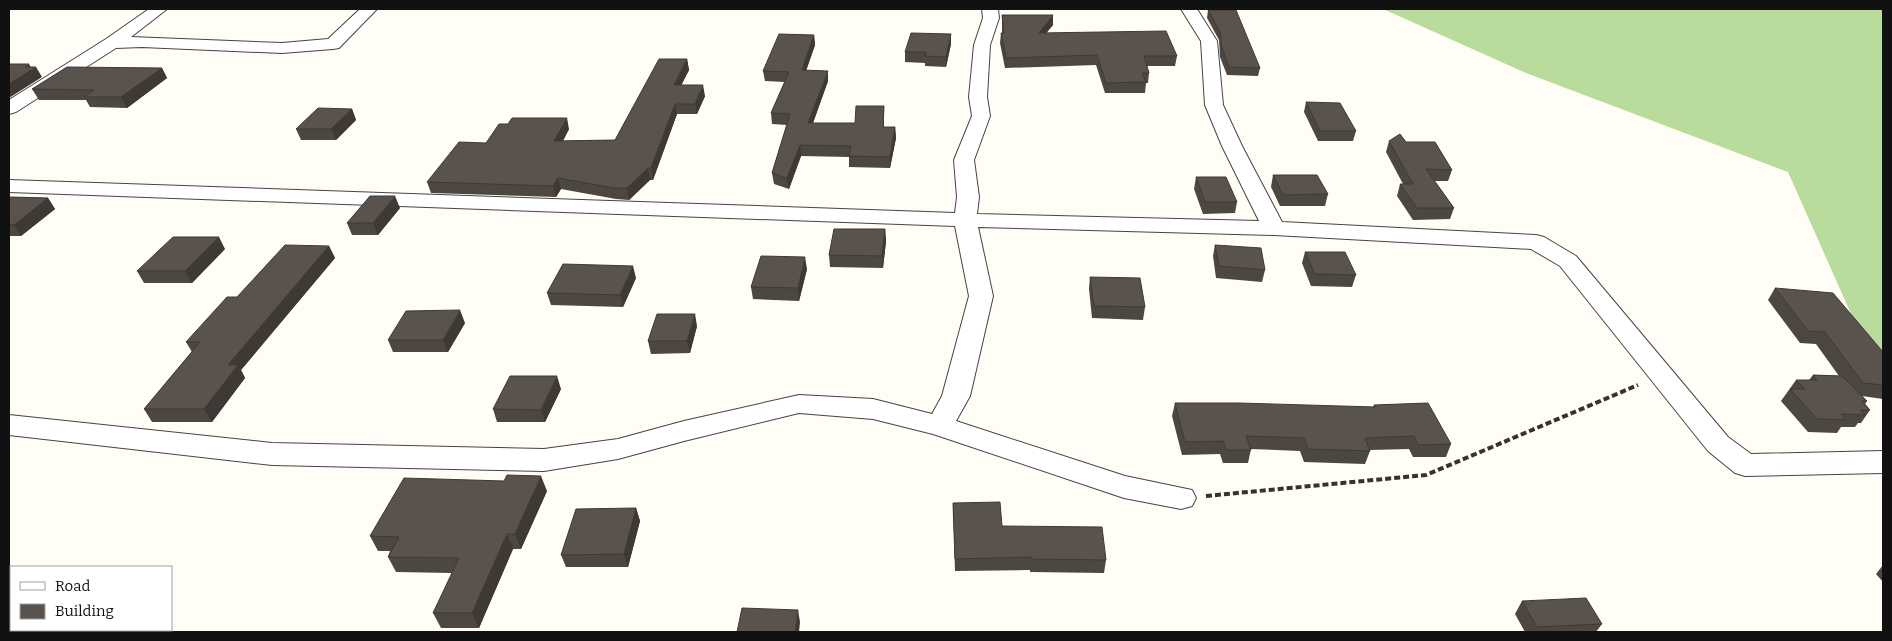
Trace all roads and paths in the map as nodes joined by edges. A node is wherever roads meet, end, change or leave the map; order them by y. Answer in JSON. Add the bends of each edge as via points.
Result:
{"nodes":[{"id":1,"x":160,"y":9,"type":"edge"},
{"id":2,"x":368,"y":9,"type":"edge"},
{"id":3,"x":990,"y":9,"type":"edge"},
{"id":4,"x":1189,"y":9,"type":"edge"},
{"id":5,"x":112,"y":43,"type":"junction"},
{"id":6,"x":9,"y":108,"type":"edge"},
{"id":7,"x":9,"y":186,"type":"edge"},
{"id":8,"x":965,"y":220,"type":"junction"},
{"id":9,"x":1274,"y":228,"type":"junction"},
{"id":10,"x":1660,"y":375,"type":"junction"},
{"id":11,"x":9,"y":424,"type":"edge"},
{"id":12,"x":940,"y":426,"type":"junction"},
{"id":13,"x":1883,"y":462,"type":"edge"},
{"id":14,"x":1181,"y":498,"type":"joint"}],
"edges":[{"from":1,"to":5,"type":"street"},
{"from":2,"to":5,"type":"street","via":[[333,44],[282,48]]},
{"from":3,"to":8,"type":"street","via":[[991,18],[982,45],[978,89],[981,116],[964,160],[968,197]]},
{"from":4,"to":9,"type":"street","via":[[1209,41],[1214,105]]},
{"from":5,"to":6,"type":"street"},
{"from":7,"to":8,"type":"street"},
{"from":8,"to":9,"type":"street"},
{"from":8,"to":12,"type":"street","via":[[981,296],[956,396]]},
{"from":9,"to":10,"type":"street","via":[[1536,242],[1568,261]]},
{"from":10,"to":13,"type":"street","via":[[1718,444],[1745,464]]},
{"from":10,"to":14,"type":"path","via":[[1426,475]]},
{"from":11,"to":12,"type":"street","via":[[272,454],[544,460],[618,449],[799,404],[873,409]]},
{"from":12,"to":14,"type":"street","via":[[1124,487]]}]}
